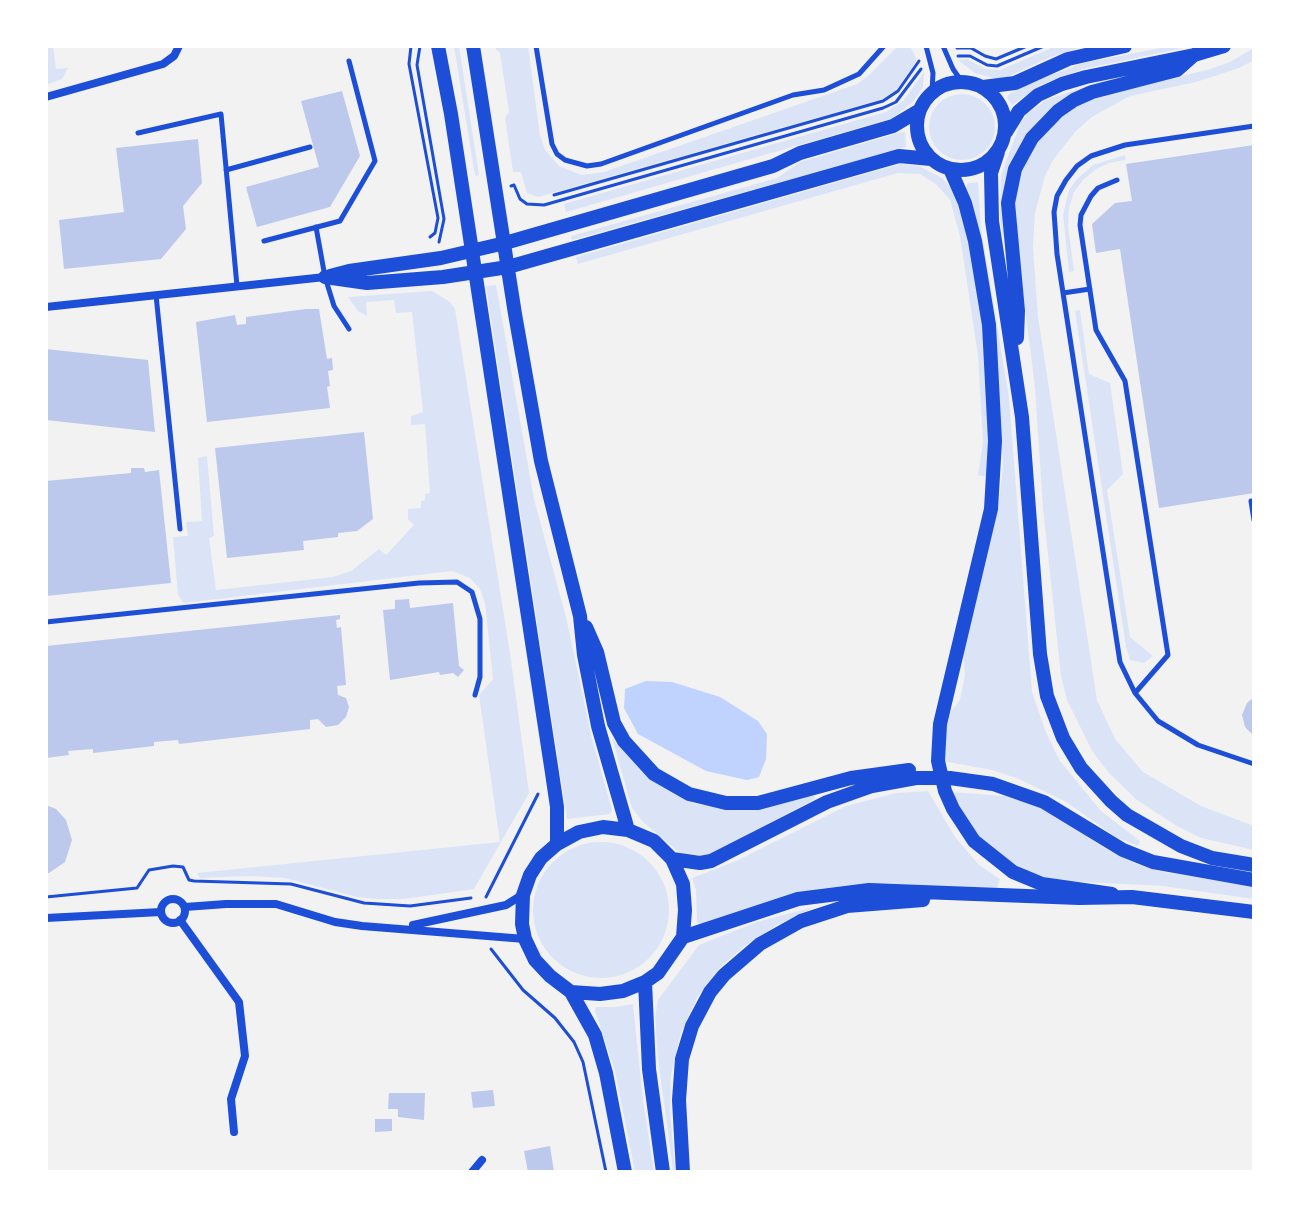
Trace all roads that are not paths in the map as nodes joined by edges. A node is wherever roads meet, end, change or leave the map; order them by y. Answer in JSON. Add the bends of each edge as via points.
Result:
{"nodes":[{"id":1,"x":179,"y":46,"type":"edge"},
{"id":2,"x":438,"y":46,"type":"edge"},
{"id":3,"x":473,"y":46,"type":"edge"},
{"id":4,"x":536,"y":46,"type":"edge"},
{"id":5,"x":884,"y":46,"type":"edge"},
{"id":6,"x":926,"y":46,"type":"edge"},
{"id":7,"x":943,"y":46,"type":"edge"},
{"id":8,"x":1125,"y":46,"type":"edge"},
{"id":9,"x":1224,"y":46,"type":"edge"},
{"id":10,"x":1194,"y":55,"type":"junction"},
{"id":11,"x":349,"y":61,"type":"dead end"},
{"id":12,"x":962,"y":82,"type":"junction"},
{"id":13,"x":983,"y":87,"type":"junction"},
{"id":14,"x":932,"y":92,"type":"junction"},
{"id":15,"x":46,"y":97,"type":"edge"},
{"id":16,"x":920,"y":110,"type":"junction"},
{"id":17,"x":1254,"y":126,"type":"edge"},
{"id":18,"x":1005,"y":132,"type":"junction"},
{"id":19,"x":138,"y":133,"type":"dead end"},
{"id":20,"x":310,"y":147,"type":"dead end"},
{"id":21,"x":998,"y":152,"type":"junction"},
{"id":22,"x":931,"y":159,"type":"junction"},
{"id":23,"x":950,"y":169,"type":"junction"},
{"id":24,"x":226,"y":170,"type":"junction"},
{"id":25,"x":1117,"y":180,"type":"dead end"},
{"id":26,"x":316,"y":227,"type":"junction"},
{"id":27,"x":264,"y":241,"type":"dead end"},
{"id":28,"x":505,"y":243,"type":"junction"},
{"id":29,"x":471,"y":251,"type":"junction"},
{"id":30,"x":508,"y":267,"type":"junction"},
{"id":31,"x":475,"y":273,"type":"junction"},
{"id":32,"x":325,"y":277,"type":"junction"},
{"id":33,"x":237,"y":287,"type":"junction"},
{"id":34,"x":1090,"y":289,"type":"junction"},
{"id":35,"x":1063,"y":293,"type":"junction"},
{"id":36,"x":156,"y":295,"type":"junction"},
{"id":37,"x":46,"y":307,"type":"edge"},
{"id":38,"x":349,"y":329,"type":"dead end"},
{"id":39,"x":1016,"y":374,"type":"junction"},
{"id":40,"x":1254,"y":501,"type":"edge"},
{"id":41,"x":1254,"y":520,"type":"edge"},
{"id":42,"x":180,"y":529,"type":"dead end"},
{"id":43,"x":580,"y":616,"type":"junction"},
{"id":44,"x":46,"y":622,"type":"edge"},
{"id":45,"x":1135,"y":693,"type":"junction"},
{"id":46,"x":475,"y":695,"type":"dead end"},
{"id":47,"x":1254,"y":764,"type":"edge"},
{"id":48,"x":894,"y":776,"type":"junction"},
{"id":49,"x":628,"y":830,"type":"junction"},
{"id":50,"x":557,"y":844,"type":"junction"},
{"id":51,"x":672,"y":859,"type":"junction"},
{"id":52,"x":1254,"y":865,"type":"edge"},
{"id":53,"x":1254,"y":880,"type":"edge"},
{"id":54,"x":523,"y":895,"type":"junction"},
{"id":55,"x":1027,"y":896,"type":"junction"},
{"id":56,"x":1132,"y":897,"type":"junction"},
{"id":57,"x":185,"y":907,"type":"junction"},
{"id":58,"x":161,"y":912,"type":"junction"},
{"id":59,"x":1254,"y":912,"type":"edge"},
{"id":60,"x":46,"y":918,"type":"edge"},
{"id":61,"x":180,"y":920,"type":"junction"},
{"id":62,"x":393,"y":928,"type":"junction"},
{"id":63,"x":683,"y":937,"type":"junction"},
{"id":64,"x":525,"y":939,"type":"junction"},
{"id":65,"x":645,"y":982,"type":"junction"},
{"id":66,"x":571,"y":992,"type":"junction"},
{"id":67,"x":234,"y":1132,"type":"dead end"},
{"id":68,"x":482,"y":1160,"type":"dead end"},
{"id":69,"x":472,"y":1172,"type":"edge"},
{"id":70,"x":625,"y":1172,"type":"edge"},
{"id":71,"x":663,"y":1172,"type":"edge"},
{"id":72,"x":683,"y":1172,"type":"edge"}],
"edges":[{"from":1,"to":15,"type":"street","via":[[163,64]]},
{"from":2,"to":29,"type":"main road"},
{"from":3,"to":28,"type":"main road"},
{"from":4,"to":5,"type":"lane","via":[[552,144],[565,160],[587,166],[793,95],[824,90],[859,74]]},
{"from":6,"to":14,"type":"lane"},
{"from":7,"to":12,"type":"lane"},
{"from":8,"to":13,"type":"main road","via":[[1068,59],[1015,83]]},
{"from":9,"to":10,"type":"main road"},
{"from":10,"to":18,"type":"main road","via":[[1062,84],[1019,111]]},
{"from":10,"to":39,"type":"main road","via":[[1177,70],[1074,100],[1044,123],[1022,154],[1008,203],[1018,311]]},
{"from":11,"to":26,"type":"lane","via":[[375,161],[340,221]]},
{"from":12,"to":13,"type":"main road"},
{"from":12,"to":14,"type":"main road"},
{"from":13,"to":18,"type":"main road","via":[[999,101]]},
{"from":14,"to":16,"type":"main road"},
{"from":16,"to":22,"type":"main road","via":[[917,131]]},
{"from":16,"to":28,"type":"main road","via":[[893,126],[773,166]]},
{"from":17,"to":35,"type":"lane","via":[[1108,149],[1077,166],[1057,196],[1054,212]]},
{"from":18,"to":21,"type":"main road"},
{"from":19,"to":24,"type":"lane","via":[[221,114]]},
{"from":20,"to":24,"type":"lane"},
{"from":21,"to":23,"type":"main road","via":[[981,166]]},
{"from":21,"to":39,"type":"main road","via":[[991,173],[992,221]]},
{"from":22,"to":23,"type":"main road"},
{"from":22,"to":30,"type":"main road","via":[[899,156]]},
{"from":23,"to":56,"type":"main road","via":[[971,221],[989,325],[995,441],[991,509],[940,724],[938,761],[945,791],[974,841],[1013,872],[1042,884]]},
{"from":24,"to":33,"type":"lane"},
{"from":25,"to":34,"type":"lane","via":[[1098,188],[1081,215]]},
{"from":26,"to":27,"type":"lane"},
{"from":26,"to":32,"type":"lane"},
{"from":28,"to":29,"type":"main road"},
{"from":28,"to":30,"type":"main road"},
{"from":29,"to":31,"type":"main road"},
{"from":29,"to":32,"type":"main road"},
{"from":30,"to":31,"type":"main road"},
{"from":30,"to":43,"type":"main road","via":[[546,484]]},
{"from":31,"to":32,"type":"main road","via":[[367,283]]},
{"from":31,"to":50,"type":"main road","via":[[557,807]]},
{"from":32,"to":33,"type":"street"},
{"from":32,"to":38,"type":"lane"},
{"from":33,"to":36,"type":"street"},
{"from":34,"to":35,"type":"lane"},
{"from":34,"to":45,"type":"lane","via":[[1096,330],[1125,381],[1168,655]]},
{"from":35,"to":45,"type":"lane","via":[[1115,639]]},
{"from":36,"to":37,"type":"street"},
{"from":36,"to":42,"type":"lane"},
{"from":39,"to":52,"type":"main road","via":[[1040,654],[1047,696],[1063,738],[1081,768],[1127,815],[1212,858]]},
{"from":40,"to":41,"type":"lane"},
{"from":43,"to":48,"type":"main road","via":[[597,652],[614,723],[624,741],[654,774],[689,794],[726,803],[758,803],[851,778]]},
{"from":43,"to":49,"type":"main road","via":[[598,726]]},
{"from":44,"to":46,"type":"lane","via":[[457,582],[472,592],[480,619]]},
{"from":45,"to":47,"type":"lane","via":[[1177,734]]},
{"from":48,"to":51,"type":"main road","via":[[827,802],[711,861]]},
{"from":48,"to":53,"type":"main road","via":[[915,770],[1011,790],[1044,802],[1153,862]]},
{"from":49,"to":50,"type":"main road","via":[[603,827]]},
{"from":49,"to":51,"type":"main road","via":[[654,841]]},
{"from":50,"to":54,"type":"main road","via":[[541,858]]},
{"from":51,"to":63,"type":"main road","via":[[683,884]]},
{"from":54,"to":62,"type":"street","via":[[478,913]]},
{"from":54,"to":64,"type":"main road"},
{"from":55,"to":56,"type":"main road"},
{"from":55,"to":63,"type":"main road","via":[[847,891],[774,906]]},
{"from":55,"to":72,"type":"main road","via":[[847,906],[801,921],[741,958],[710,992],[682,1059]]},
{"from":56,"to":59,"type":"main road"},
{"from":57,"to":58,"type":"street","via":[[172,899]]},
{"from":57,"to":61,"type":"street"},
{"from":57,"to":62,"type":"street","via":[[276,904],[335,922]]},
{"from":58,"to":60,"type":"street"},
{"from":58,"to":61,"type":"street","via":[[166,921]]},
{"from":61,"to":67,"type":"street","via":[[239,1002],[245,1056],[231,1099]]},
{"from":62,"to":64,"type":"street"},
{"from":63,"to":65,"type":"main road","via":[[658,973]]},
{"from":64,"to":66,"type":"main road","via":[[535,960]]},
{"from":65,"to":66,"type":"main road","via":[[623,991]]},
{"from":65,"to":71,"type":"main road","via":[[649,1069]]},
{"from":66,"to":70,"type":"main road","via":[[595,1035]]},
{"from":68,"to":69,"type":"street"}]}
